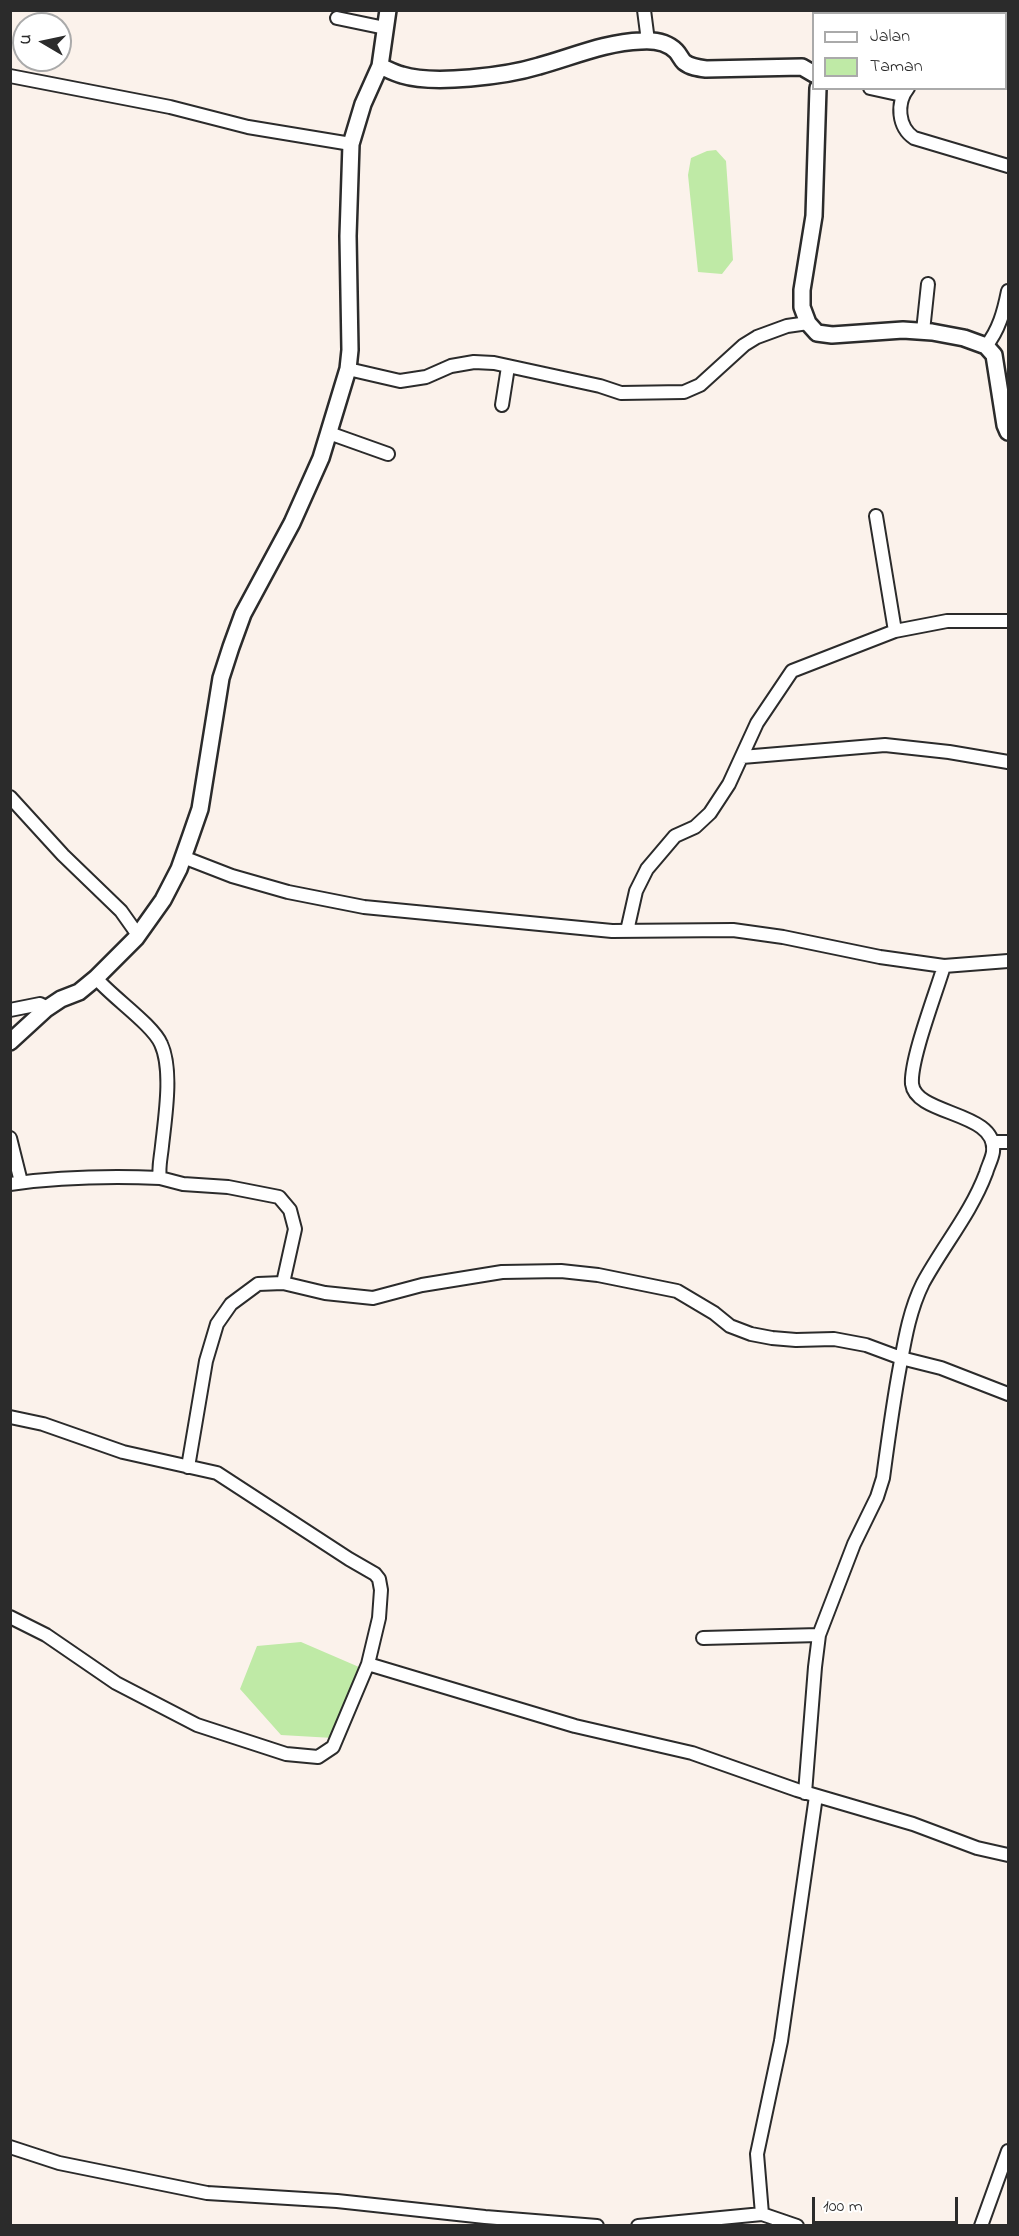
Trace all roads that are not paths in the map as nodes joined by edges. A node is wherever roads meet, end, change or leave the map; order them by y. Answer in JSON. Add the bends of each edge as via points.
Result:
{"nodes":[{"id":1,"x":388,"y":10,"type":"edge"},
{"id":2,"x":644,"y":10,"type":"edge"},
{"id":3,"x":337,"y":18,"type":"dead end"},
{"id":4,"x":385,"y":28,"type":"junction"},
{"id":5,"x":648,"y":41,"type":"junction"},
{"id":6,"x":380,"y":66,"type":"junction"},
{"id":7,"x":812,"y":73,"type":"edge"},
{"id":8,"x":10,"y":76,"type":"edge"},
{"id":9,"x":818,"y":90,"type":"edge"},
{"id":10,"x":888,"y":90,"type":"edge"},
{"id":11,"x":905,"y":92,"type":"edge"},
{"id":12,"x":351,"y":144,"type":"junction"},
{"id":13,"x":1008,"y":166,"type":"edge"},
{"id":14,"x":928,"y":284,"type":"dead end"},
{"id":15,"x":1008,"y":291,"type":"edge"},
{"id":16,"x":808,"y":323,"type":"junction"},
{"id":17,"x":923,"y":331,"type":"junction"},
{"id":18,"x":986,"y":346,"type":"junction"},
{"id":19,"x":508,"y":367,"type":"junction"},
{"id":20,"x":348,"y":369,"type":"junction"},
{"id":21,"x":501,"y":405,"type":"dead end"},
{"id":22,"x":1008,"y":432,"type":"edge"},
{"id":23,"x":328,"y":433,"type":"junction"},
{"id":24,"x":388,"y":454,"type":"dead end"},
{"id":25,"x":876,"y":516,"type":"dead end"},
{"id":26,"x":1008,"y":621,"type":"edge"},
{"id":27,"x":895,"y":631,"type":"junction"},
{"id":28,"x":742,"y":757,"type":"junction"},
{"id":29,"x":1008,"y":762,"type":"edge"},
{"id":30,"x":10,"y":797,"type":"edge"},
{"id":31,"x":183,"y":857,"type":"junction"},
{"id":32,"x":627,"y":931,"type":"junction"},
{"id":33,"x":138,"y":935,"type":"junction"},
{"id":34,"x":1008,"y":961,"type":"edge"},
{"id":35,"x":944,"y":966,"type":"junction"},
{"id":36,"x":96,"y":978,"type":"junction"},
{"id":37,"x":48,"y":1008,"type":"junction"},
{"id":38,"x":10,"y":1010,"type":"edge"},
{"id":39,"x":10,"y":1042,"type":"edge"},
{"id":40,"x":10,"y":1138,"type":"edge"},
{"id":41,"x":993,"y":1142,"type":"junction"},
{"id":42,"x":1008,"y":1142,"type":"edge"},
{"id":43,"x":160,"y":1179,"type":"junction"},
{"id":44,"x":16,"y":1183,"type":"edge"},
{"id":45,"x":283,"y":1283,"type":"junction"},
{"id":46,"x":902,"y":1358,"type":"junction"},
{"id":47,"x":1008,"y":1394,"type":"edge"},
{"id":48,"x":10,"y":1416,"type":"edge"},
{"id":49,"x":188,"y":1467,"type":"junction"},
{"id":50,"x":10,"y":1617,"type":"edge"},
{"id":51,"x":819,"y":1635,"type":"junction"},
{"id":52,"x":703,"y":1638,"type":"dead end"},
{"id":53,"x":368,"y":1664,"type":"junction"},
{"id":54,"x":811,"y":1794,"type":"junction"},
{"id":55,"x":1008,"y":1855,"type":"edge"},
{"id":56,"x":10,"y":2147,"type":"edge"},
{"id":57,"x":1008,"y":2151,"type":"edge"},
{"id":58,"x":762,"y":2214,"type":"junction"},
{"id":59,"x":564,"y":2224,"type":"edge"},
{"id":60,"x":597,"y":2226,"type":"edge"},
{"id":61,"x":638,"y":2226,"type":"edge"},
{"id":62,"x":797,"y":2226,"type":"edge"},
{"id":63,"x":981,"y":2226,"type":"edge"}],
"edges":[{"from":1,"to":4,"type":"street"},
{"from":2,"to":5,"type":"street"},
{"from":3,"to":4,"type":"street"},
{"from":4,"to":6,"type":"street"},
{"from":5,"to":6,"type":"street","via":[[575,54],[499,75],[416,77]]},
{"from":5,"to":7,"type":"street","via":[[664,43],[693,67],[802,67]]},
{"from":6,"to":12,"type":"street"},
{"from":8,"to":12,"type":"street","via":[[170,107],[248,127]]},
{"from":9,"to":16,"type":"street","via":[[814,216],[802,290],[802,307]]},
{"from":10,"to":11,"type":"street"},
{"from":11,"to":13,"type":"street","via":[[900,109],[909,135]]},
{"from":12,"to":20,"type":"street"},
{"from":14,"to":17,"type":"street"},
{"from":15,"to":18,"type":"street","via":[[994,336]]},
{"from":16,"to":17,"type":"street","via":[[817,333],[832,335]]},
{"from":16,"to":19,"type":"street","via":[[757,337],[700,385],[684,392],[621,393]]},
{"from":17,"to":18,"type":"street"},
{"from":18,"to":22,"type":"street","via":[[994,355]]},
{"from":19,"to":20,"type":"street","via":[[474,362],[400,381]]},
{"from":19,"to":21,"type":"street"},
{"from":20,"to":23,"type":"street"},
{"from":23,"to":24,"type":"street"},
{"from":23,"to":31,"type":"street","via":[[292,523],[243,614],[231,647],[221,678],[200,809]]},
{"from":25,"to":27,"type":"street"},
{"from":26,"to":27,"type":"street","via":[[947,621]]},
{"from":27,"to":28,"type":"street","via":[[792,671],[757,723]]},
{"from":28,"to":29,"type":"street","via":[[885,745]]},
{"from":28,"to":32,"type":"street","via":[[710,813],[695,827],[675,836],[647,868],[636,891]]},
{"from":30,"to":33,"type":"street","via":[[121,911]]},
{"from":31,"to":32,"type":"street","via":[[288,892],[364,907]]},
{"from":31,"to":33,"type":"street","via":[[163,900]]},
{"from":32,"to":35,"type":"street","via":[[733,930]]},
{"from":33,"to":36,"type":"street"},
{"from":34,"to":35,"type":"street"},
{"from":35,"to":41,"type":"street","via":[[914,1065],[914,1090],[923,1100],[989,1133]]},
{"from":36,"to":37,"type":"street"},
{"from":36,"to":43,"type":"street","via":[[153,1031],[161,1044],[166,1080]]},
{"from":37,"to":38,"type":"street","via":[[40,1004]]},
{"from":37,"to":39,"type":"street"},
{"from":40,"to":44,"type":"street"},
{"from":41,"to":42,"type":"street"},
{"from":41,"to":46,"type":"street","via":[[979,1193],[922,1284],[906,1330]]},
{"from":43,"to":44,"type":"street","via":[[119,1176]]},
{"from":43,"to":45,"type":"street","via":[[279,1197],[290,1210],[295,1229]]},
{"from":45,"to":46,"type":"street","via":[[373,1298],[422,1285],[502,1272],[598,1275],[677,1291],[730,1326],[752,1334],[796,1340],[834,1339]]},
{"from":45,"to":49,"type":"street","via":[[258,1284],[231,1304],[218,1324],[206,1361]]},
{"from":46,"to":47,"type":"street","via":[[941,1368]]},
{"from":46,"to":51,"type":"street","via":[[883,1478]]},
{"from":48,"to":49,"type":"street","via":[[123,1452]]},
{"from":49,"to":53,"type":"street","via":[[217,1473],[375,1574],[381,1590],[379,1618]]},
{"from":50,"to":53,"type":"street","via":[[46,1635],[116,1683],[197,1725],[286,1754],[318,1756],[333,1747]]},
{"from":51,"to":52,"type":"street"},
{"from":51,"to":54,"type":"street"},
{"from":53,"to":54,"type":"street","via":[[575,1726],[692,1753]]},
{"from":54,"to":55,"type":"street"},
{"from":54,"to":58,"type":"street","via":[[782,2041],[757,2154]]},
{"from":56,"to":59,"type":"street","via":[[60,2163],[207,2193],[337,2201]]},
{"from":57,"to":63,"type":"street"},
{"from":58,"to":61,"type":"street"},
{"from":58,"to":62,"type":"street"},
{"from":59,"to":60,"type":"street"}]}
